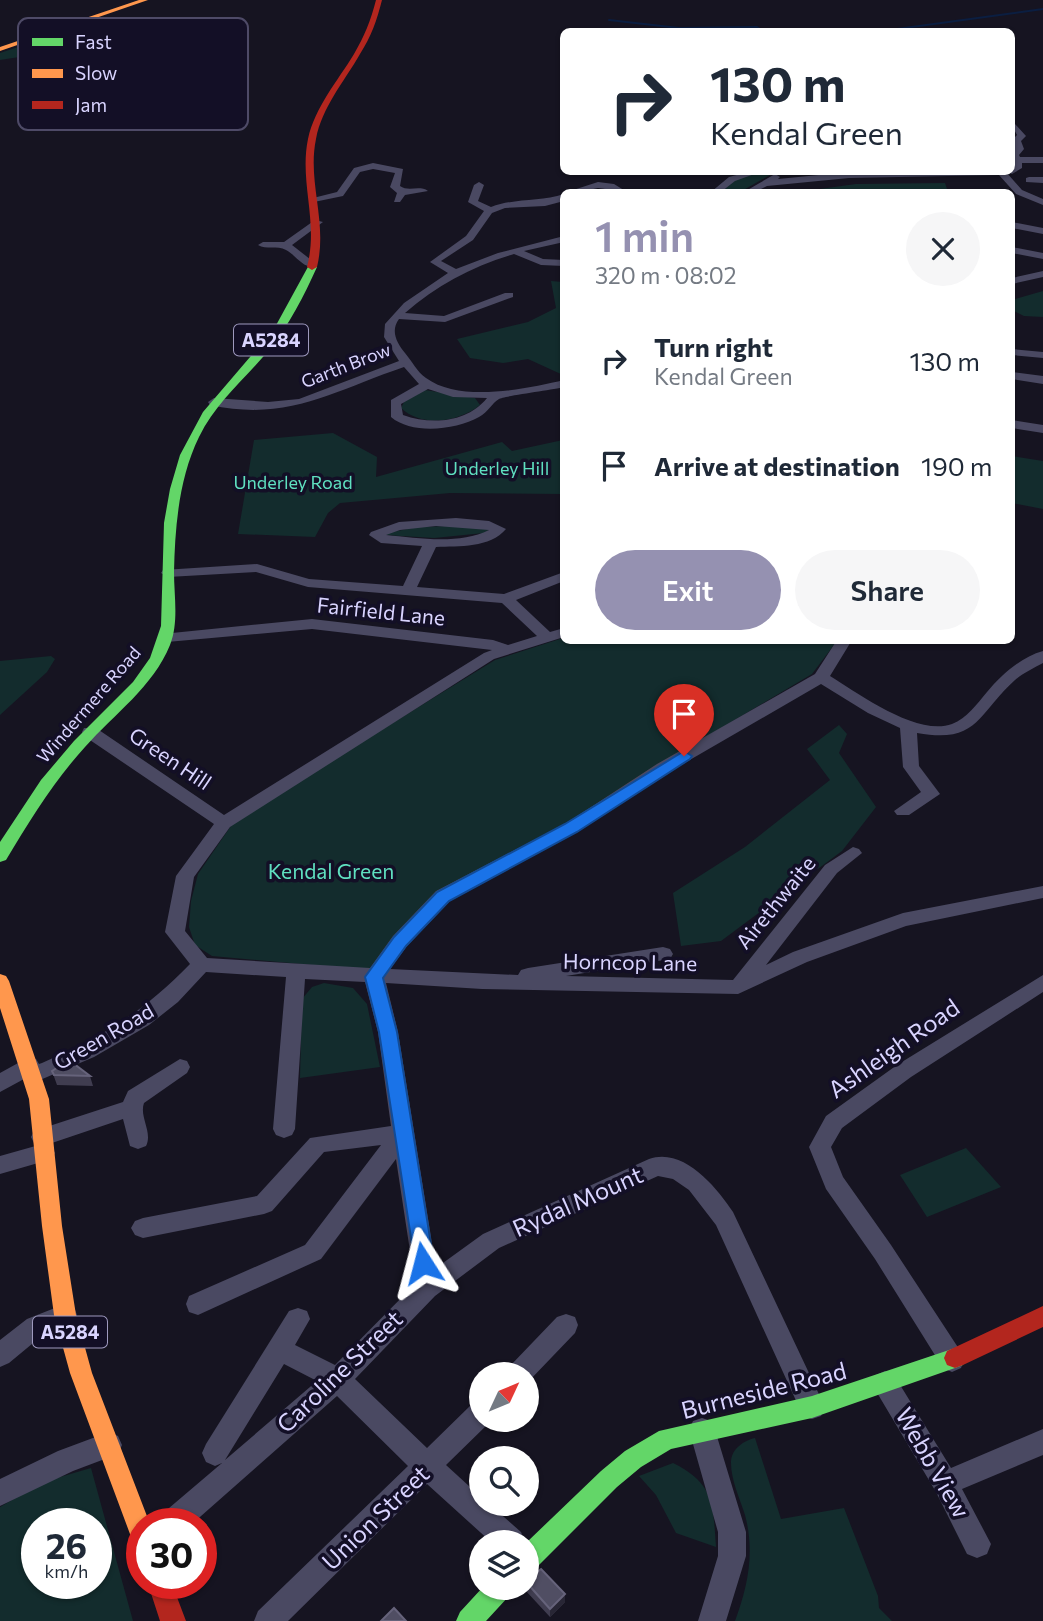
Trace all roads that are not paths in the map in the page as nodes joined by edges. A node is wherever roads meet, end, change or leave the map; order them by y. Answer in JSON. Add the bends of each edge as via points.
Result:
{"nodes":[{"id":1,"x":134,"y":0,"type":"edge"},
{"id":2,"x":145,"y":0,"type":"edge"},
{"id":3,"x":379,"y":0,"type":"edge"},
{"id":4,"x":83,"y":18,"type":"edge"},
{"id":5,"x":89,"y":18,"type":"edge"},
{"id":6,"x":18,"y":41,"type":"edge"},
{"id":7,"x":18,"y":41,"type":"edge"},
{"id":8,"x":0,"y":47,"type":"edge"},
{"id":9,"x":1018,"y":135,"type":"edge"},
{"id":10,"x":1015,"y":153,"type":"edge"},
{"id":11,"x":1015,"y":157,"type":"edge"},
{"id":12,"x":1016,"y":160,"type":"junction"},
{"id":13,"x":1043,"y":160,"type":"edge"},
{"id":14,"x":1015,"y":169,"type":"edge"},
{"id":15,"x":746,"y":175,"type":"edge"},
{"id":16,"x":779,"y":175,"type":"edge"},
{"id":17,"x":849,"y":175,"type":"edge"},
{"id":18,"x":765,"y":183,"type":"junction"},
{"id":19,"x":479,"y":185,"type":"dead end"},
{"id":20,"x":580,"y":189,"type":"edge"},
{"id":21,"x":616,"y":189,"type":"edge"},
{"id":22,"x":720,"y":189,"type":"edge"},
{"id":23,"x":754,"y":189,"type":"edge"},
{"id":24,"x":424,"y":191,"type":"dead end"},
{"id":25,"x":1015,"y":193,"type":"edge"},
{"id":26,"x":560,"y":198,"type":"edge"},
{"id":27,"x":314,"y":199,"type":"junction"},
{"id":28,"x":1043,"y":202,"type":"edge"},
{"id":29,"x":490,"y":210,"type":"junction"},
{"id":30,"x":318,"y":222,"type":"junction"},
{"id":31,"x":1015,"y":226,"type":"edge"},
{"id":32,"x":1043,"y":231,"type":"edge"},
{"id":33,"x":560,"y":240,"type":"edge"},
{"id":34,"x":263,"y":245,"type":"dead end"},
{"id":35,"x":286,"y":245,"type":"junction"},
{"id":36,"x":515,"y":251,"type":"junction"},
{"id":37,"x":1015,"y":251,"type":"edge"},
{"id":38,"x":1043,"y":256,"type":"edge"},
{"id":39,"x":560,"y":263,"type":"edge"},
{"id":40,"x":311,"y":265,"type":"junction"},
{"id":41,"x":454,"y":272,"type":"junction"},
{"id":42,"x":1043,"y":274,"type":"edge"},
{"id":43,"x":1015,"y":280,"type":"edge"},
{"id":44,"x":509,"y":295,"type":"dead end"},
{"id":45,"x":397,"y":316,"type":"junction"},
{"id":46,"x":1015,"y":352,"type":"edge"},
{"id":47,"x":1043,"y":355,"type":"edge"},
{"id":48,"x":406,"y":362,"type":"junction"},
{"id":49,"x":1015,"y":376,"type":"edge"},
{"id":50,"x":1043,"y":380,"type":"edge"},
{"id":51,"x":560,"y":384,"type":"edge"},
{"id":52,"x":428,"y":386,"type":"junction"},
{"id":53,"x":496,"y":395,"type":"junction"},
{"id":54,"x":214,"y":402,"type":"junction"},
{"id":55,"x":1015,"y":424,"type":"edge"},
{"id":56,"x":1043,"y":429,"type":"edge"},
{"id":57,"x":431,"y":543,"type":"junction"},
{"id":58,"x":168,"y":573,"type":"junction"},
{"id":59,"x":560,"y":578,"type":"edge"},
{"id":60,"x":407,"y":593,"type":"junction"},
{"id":61,"x":506,"y":599,"type":"junction"},
{"id":62,"x":555,"y":635,"type":"edge"},
{"id":63,"x":167,"y":638,"type":"junction"},
{"id":64,"x":842,"y":644,"type":"edge"},
{"id":65,"x":507,"y":650,"type":"junction"},
{"id":66,"x":1043,"y":656,"type":"edge"},
{"id":67,"x":821,"y":677,"type":"junction"},
{"id":68,"x":908,"y":728,"type":"junction"},
{"id":69,"x":90,"y":732,"type":"junction"},
{"id":70,"x":903,"y":811,"type":"dead end"},
{"id":71,"x":224,"y":823,"type":"junction"},
{"id":72,"x":853,"y":853,"type":"dead end"},
{"id":73,"x":0,"y":856,"type":"edge"},
{"id":74,"x":1043,"y":892,"type":"edge"},
{"id":75,"x":663,"y":954,"type":"dead end"},
{"id":76,"x":201,"y":965,"type":"junction"},
{"id":77,"x":296,"y":971,"type":"junction"},
{"id":78,"x":374,"y":977,"type":"junction"},
{"id":79,"x":0,"y":981,"type":"edge"},
{"id":80,"x":482,"y":982,"type":"junction"},
{"id":81,"x":1043,"y":982,"type":"edge"},
{"id":82,"x":738,"y":987,"type":"junction"},
{"id":83,"x":180,"y":1067,"type":"dead end"},
{"id":84,"x":31,"y":1070,"type":"junction"},
{"id":85,"x":0,"y":1084,"type":"edge"},
{"id":86,"x":131,"y":1108,"type":"junction"},
{"id":87,"x":284,"y":1129,"type":"dead end"},
{"id":88,"x":403,"y":1133,"type":"junction"},
{"id":89,"x":138,"y":1140,"type":"dead end"},
{"id":90,"x":43,"y":1145,"type":"junction"},
{"id":91,"x":0,"y":1165,"type":"edge"},
{"id":92,"x":143,"y":1228,"type":"dead end"},
{"id":93,"x":427,"y":1288,"type":"junction"},
{"id":94,"x":198,"y":1304,"type":"dead end"},
{"id":95,"x":65,"y":1315,"type":"junction"},
{"id":96,"x":1043,"y":1316,"type":"edge"},
{"id":97,"x":298,"y":1319,"type":"dead end"},
{"id":98,"x":566,"y":1325,"type":"dead end"},
{"id":99,"x":279,"y":1349,"type":"junction"},
{"id":100,"x":0,"y":1355,"type":"edge"},
{"id":101,"x":952,"y":1360,"type":"junction"},
{"id":102,"x":531,"y":1362,"type":"edge"},
{"id":103,"x":338,"y":1379,"type":"junction"},
{"id":104,"x":885,"y":1383,"type":"junction"},
{"id":105,"x":812,"y":1407,"type":"junction"},
{"id":106,"x":469,"y":1425,"type":"edge"},
{"id":107,"x":702,"y":1430,"type":"junction"},
{"id":108,"x":1043,"y":1442,"type":"edge"},
{"id":109,"x":110,"y":1445,"type":"junction"},
{"id":110,"x":215,"y":1453,"type":"dead end"},
{"id":111,"x":428,"y":1467,"type":"junction"},
{"id":112,"x":945,"y":1483,"type":"junction"},
{"id":113,"x":0,"y":1493,"type":"edge"},
{"id":114,"x":133,"y":1508,"type":"edge"},
{"id":115,"x":190,"y":1508,"type":"edge"},
{"id":116,"x":498,"y":1530,"type":"edge"},
{"id":117,"x":539,"y":1539,"type":"edge"},
{"id":118,"x":977,"y":1545,"type":"dead end"},
{"id":119,"x":165,"y":1599,"type":"edge"},
{"id":120,"x":488,"y":1600,"type":"edge"},
{"id":121,"x":173,"y":1621,"type":"edge"},
{"id":122,"x":268,"y":1621,"type":"edge"},
{"id":123,"x":469,"y":1621,"type":"edge"},
{"id":124,"x":712,"y":1621,"type":"edge"}],
"edges":[{"from":1,"to":4,"type":"main road"},
{"from":2,"to":5,"type":"main road"},
{"from":3,"to":27,"type":"main road","name":"Windermere Road","number":"A5284","via":[[376,22],[363,52],[317,119],[309,162]]},
{"from":6,"to":8,"type":"main road"},
{"from":7,"to":8,"type":"main road"},
{"from":9,"to":10,"type":"street","via":[[1020,149]]},
{"from":11,"to":12,"type":"street"},
{"from":12,"to":13,"type":"street"},
{"from":12,"to":14,"type":"street","via":[[1019,166]]},
{"from":15,"to":22,"type":"street"},
{"from":16,"to":18,"type":"street"},
{"from":17,"to":18,"type":"street"},
{"from":18,"to":23,"type":"street"},
{"from":19,"to":29,"type":"street","via":[[473,202]]},
{"from":20,"to":21,"type":"street","via":[[600,185]]},
{"from":24,"to":27,"type":"street","via":[[400,196],[396,187],[400,171],[373,166],[358,170],[334,198]]},
{"from":25,"to":28,"type":"street"},
{"from":26,"to":29,"type":"street"},
{"from":27,"to":30,"type":"main road","name":"Windermere Road","number":"A5284"},
{"from":29,"to":41,"type":"street","via":[[470,239],[435,262]]},
{"from":30,"to":35,"type":"street"},
{"from":30,"to":40,"type":"main road","name":"Windermere Road","number":"A5284","via":[[319,238]]},
{"from":31,"to":32,"type":"street"},
{"from":33,"to":36,"type":"street"},
{"from":34,"to":35,"type":"street"},
{"from":35,"to":40,"type":"street"},
{"from":36,"to":39,"type":"street"},
{"from":36,"to":41,"type":"street"},
{"from":37,"to":38,"type":"street"},
{"from":40,"to":54,"type":"main road","name":"Windermere Road","number":"A5284","via":[[271,340]]},
{"from":41,"to":45,"type":"street"},
{"from":42,"to":43,"type":"street"},
{"from":44,"to":45,"type":"street","via":[[445,319]]},
{"from":45,"to":48,"type":"street","via":[[389,335]]},
{"from":46,"to":47,"type":"street"},
{"from":48,"to":52,"type":"street"},
{"from":48,"to":54,"type":"street","name":"Garth Brow","via":[[300,402]]},
{"from":49,"to":50,"type":"street"},
{"from":51,"to":53,"type":"street","via":[[537,392]]},
{"from":52,"to":53,"type":"street"},
{"from":52,"to":53,"type":"street","via":[[395,404],[397,417],[440,425],[474,415]]},
{"from":54,"to":58,"type":"main road","name":"Windermere Road","number":"A5284","via":[[184,463],[174,507]]},
{"from":55,"to":56,"type":"street"},
{"from":57,"to":57,"type":"street","via":[[484,537],[499,529],[491,524],[447,522],[392,528],[376,535]]},
{"from":57,"to":60,"type":"street"},
{"from":58,"to":60,"type":"street","via":[[257,568],[308,583]]},
{"from":58,"to":63,"type":"main road","name":"Windermere Road","number":"A5284"},
{"from":59,"to":61,"type":"street"},
{"from":60,"to":61,"type":"street"},
{"from":61,"to":62,"type":"street"},
{"from":62,"to":65,"type":"street"},
{"from":63,"to":65,"type":"street","name":"Fairfield Lane","via":[[312,624]]},
{"from":63,"to":69,"type":"main road","name":"Windermere Road","number":"A5284","via":[[144,675]]},
{"from":64,"to":67,"type":"street"},
{"from":65,"to":71,"type":"street","via":[[489,656]]},
{"from":66,"to":68,"type":"street","via":[[1008,678],[971,721],[958,728]]},
{"from":67,"to":68,"type":"street"},
{"from":67,"to":78,"type":"street","via":[[663,768],[571,828],[443,896]]},
{"from":68,"to":70,"type":"street","via":[[911,767],[931,794]]},
{"from":69,"to":71,"type":"street","name":"Green Hill"},
{"from":69,"to":73,"type":"main road","name":"Windermere Road","number":"A5284","via":[[47,781]]},
{"from":71,"to":76,"type":"street","via":[[185,876],[175,932]]},
{"from":72,"to":82,"type":"street","name":"Airethwaite","via":[[831,869]]},
{"from":74,"to":82,"type":"street","name":"Horncop Lane","via":[[903,920],[800,957]]},
{"from":75,"to":80,"type":"street"},
{"from":76,"to":77,"type":"street","name":"Horncop Lane"},
{"from":76,"to":84,"type":"street","name":"Green Road","via":[[170,998],[135,1023],[78,1056]]},
{"from":77,"to":78,"type":"street","name":"Horncop Lane"},
{"from":77,"to":87,"type":"street"},
{"from":78,"to":80,"type":"street","name":"Horncop Lane"},
{"from":78,"to":88,"type":"street","via":[[388,1032]]},
{"from":79,"to":84,"type":"main road","number":"A5284"},
{"from":80,"to":82,"type":"street","name":"Horncop Lane"},
{"from":81,"to":101,"type":"street","name":"Ashleigh Road","via":[[834,1122],[820,1147],[834,1182]]},
{"from":83,"to":86,"type":"street","via":[[136,1097]]},
{"from":84,"to":85,"type":"street","name":"Green Road"},
{"from":84,"to":90,"type":"main road","number":"A5284"},
{"from":86,"to":89,"type":"street"},
{"from":86,"to":90,"type":"street"},
{"from":88,"to":92,"type":"street","via":[[318,1144],[264,1203]]},
{"from":88,"to":93,"type":"street"},
{"from":88,"to":94,"type":"street","via":[[313,1252]]},
{"from":90,"to":91,"type":"street"},
{"from":90,"to":95,"type":"main road","number":"A5284"},
{"from":93,"to":103,"type":"street","name":"Caroline Street"},
{"from":93,"to":105,"type":"street","name":"Rydal Mount","via":[[491,1241],[657,1166],[671,1168],[689,1175],[707,1191],[725,1219]]},
{"from":95,"to":100,"type":"street","via":[[38,1323]]},
{"from":95,"to":109,"type":"main road","number":"A5284","via":[[81,1373]]},
{"from":96,"to":101,"type":"main road","name":"Burneside Road"},
{"from":97,"to":99,"type":"street"},
{"from":98,"to":102,"type":"street"},
{"from":99,"to":103,"type":"street"},
{"from":99,"to":110,"type":"street"},
{"from":101,"to":104,"type":"main road","name":"Burneside Road"},
{"from":103,"to":111,"type":"street"},
{"from":103,"to":115,"type":"street","name":"Caroline Street"},
{"from":104,"to":105,"type":"main road","name":"Burneside Road"},
{"from":104,"to":112,"type":"street","name":"Webb View"},
{"from":105,"to":107,"type":"main road","name":"Burneside Road"},
{"from":106,"to":111,"type":"street","name":"Union Street"},
{"from":107,"to":117,"type":"main road","name":"Burneside Road","via":[[667,1439],[633,1459]]},
{"from":107,"to":124,"type":"street","via":[[732,1532],[732,1556]]},
{"from":108,"to":112,"type":"street"},
{"from":109,"to":113,"type":"street"},
{"from":109,"to":114,"type":"main road","number":"A5284"},
{"from":111,"to":116,"type":"street"},
{"from":111,"to":122,"type":"street","name":"Union Street"},
{"from":112,"to":118,"type":"street","name":"Webb View"},
{"from":119,"to":121,"type":"main road"},
{"from":120,"to":123,"type":"main road"}]}
